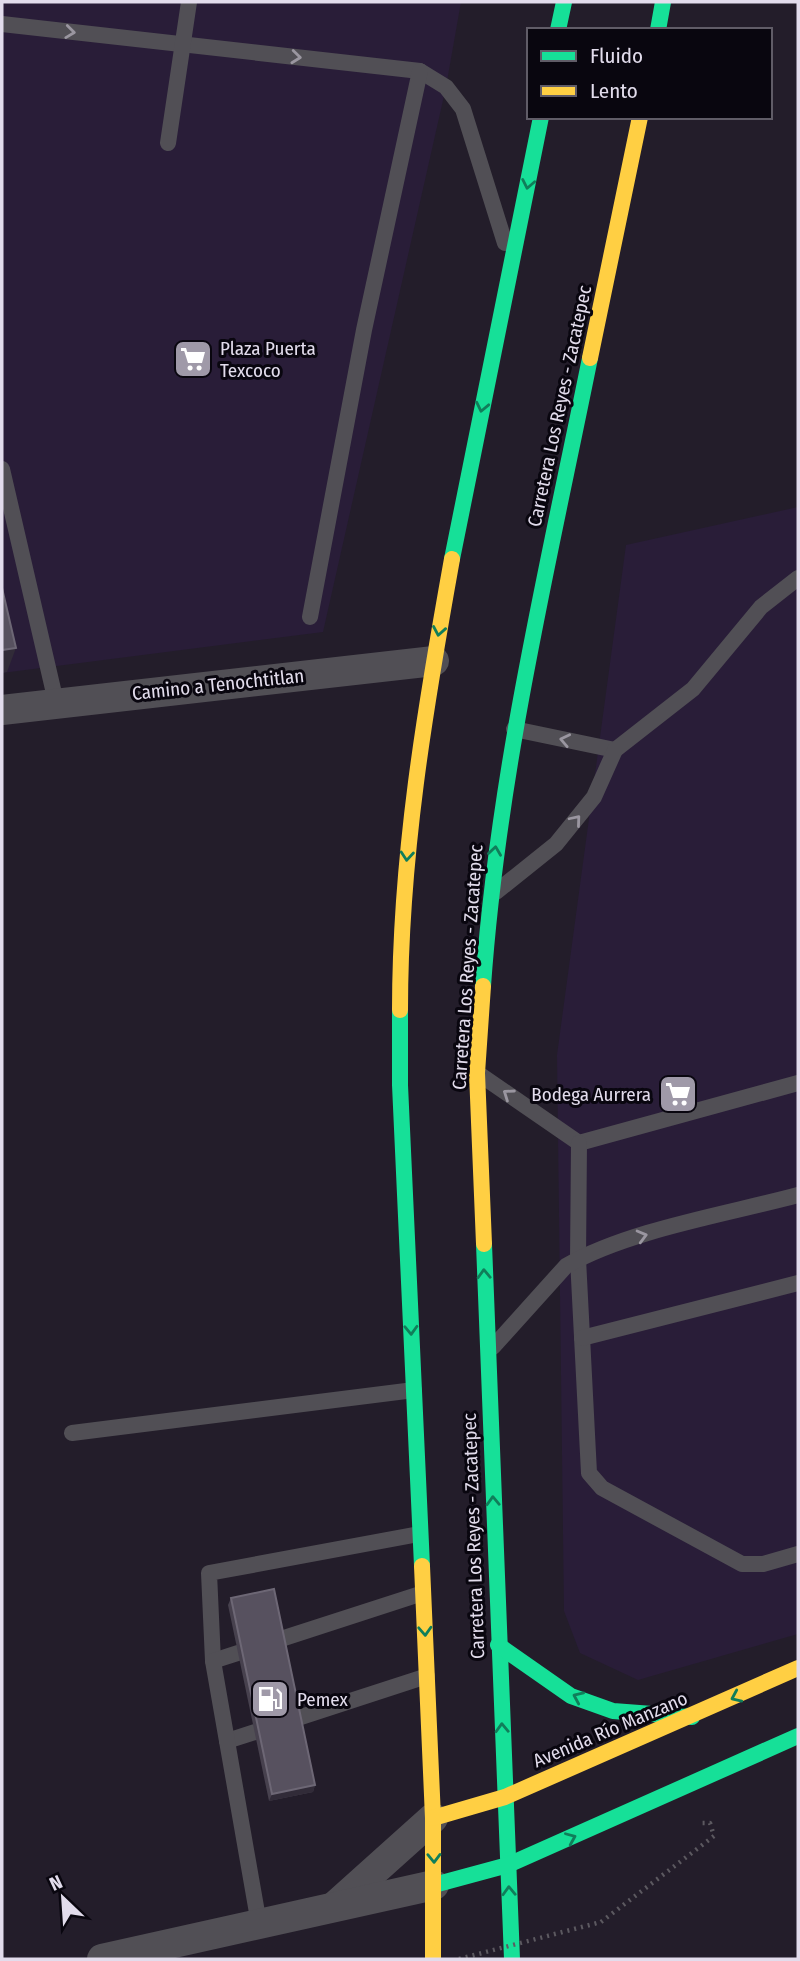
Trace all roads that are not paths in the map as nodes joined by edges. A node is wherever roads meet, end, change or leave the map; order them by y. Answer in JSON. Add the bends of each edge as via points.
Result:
{"nodes":[{"id":1,"x":189,"y":2,"type":"edge"},
{"id":2,"x":564,"y":2,"type":"edge"},
{"id":3,"x":663,"y":2,"type":"edge"},
{"id":4,"x":2,"y":24,"type":"edge"},
{"id":5,"x":558,"y":28,"type":"edge"},
{"id":6,"x":657,"y":28,"type":"edge"},
{"id":7,"x":183,"y":45,"type":"junction"},
{"id":8,"x":420,"y":71,"type":"junction"},
{"id":9,"x":541,"y":119,"type":"edge"},
{"id":10,"x":640,"y":119,"type":"edge"},
{"id":11,"x":169,"y":143,"type":"dead end"},
{"id":12,"x":512,"y":266,"type":"junction"},
{"id":13,"x":2,"y":469,"type":"edge"},
{"id":14,"x":798,"y":578,"type":"edge"},
{"id":15,"x":310,"y":617,"type":"dead end"},
{"id":16,"x":434,"y":661,"type":"junction"},
{"id":17,"x":56,"y":702,"type":"junction"},
{"id":18,"x":2,"y":710,"type":"edge"},
{"id":19,"x":514,"y":729,"type":"junction"},
{"id":20,"x":615,"y":750,"type":"junction"},
{"id":21,"x":489,"y":898,"type":"junction"},
{"id":22,"x":477,"y":1073,"type":"junction"},
{"id":23,"x":798,"y":1083,"type":"edge"},
{"id":24,"x":579,"y":1143,"type":"junction"},
{"id":25,"x":798,"y":1195,"type":"edge"},
{"id":26,"x":578,"y":1259,"type":"junction"},
{"id":27,"x":798,"y":1283,"type":"edge"},
{"id":28,"x":582,"y":1338,"type":"junction"},
{"id":29,"x":487,"y":1354,"type":"junction"},
{"id":30,"x":414,"y":1390,"type":"junction"},
{"id":31,"x":72,"y":1433,"type":"dead end"},
{"id":32,"x":421,"y":1534,"type":"junction"},
{"id":33,"x":798,"y":1555,"type":"edge"},
{"id":34,"x":423,"y":1592,"type":"junction"},
{"id":35,"x":498,"y":1644,"type":"junction"},
{"id":36,"x":213,"y":1661,"type":"junction"},
{"id":37,"x":798,"y":1668,"type":"edge"},
{"id":38,"x":427,"y":1676,"type":"junction"},
{"id":39,"x":692,"y":1717,"type":"junction"},
{"id":40,"x":798,"y":1737,"type":"edge"},
{"id":41,"x":227,"y":1741,"type":"junction"},
{"id":42,"x":505,"y":1797,"type":"junction"},
{"id":43,"x":433,"y":1818,"type":"junction"},
{"id":44,"x":508,"y":1865,"type":"junction"},
{"id":45,"x":434,"y":1885,"type":"junction"},
{"id":46,"x":333,"y":1908,"type":"junction"},
{"id":47,"x":259,"y":1924,"type":"junction"},
{"id":48,"x":102,"y":1959,"type":"edge"},
{"id":49,"x":433,"y":1959,"type":"edge"},
{"id":50,"x":512,"y":1959,"type":"edge"}],
"edges":[{"from":1,"to":7,"type":"lane"},
{"from":2,"to":5,"type":"main road"},
{"from":3,"to":6,"type":"main road"},
{"from":4,"to":7,"type":"lane","one_way":true},
{"from":7,"to":8,"type":"lane","one_way":true},
{"from":7,"to":11,"type":"lane"},
{"from":8,"to":12,"type":"lane","via":[[446,87],[463,108]]},
{"from":8,"to":15,"type":"lane","via":[[364,330]]},
{"from":9,"to":12,"type":"main road","one_way":true},
{"from":10,"to":19,"type":"main road","name":"Carretera Los Reyes - Zacatepec"},
{"from":12,"to":16,"type":"main road","one_way":true,"via":[[473,445]]},
{"from":13,"to":17,"type":"lane"},
{"from":14,"to":20,"type":"lane","via":[[761,607],[693,689]]},
{"from":16,"to":17,"type":"street","name":"Camino a Tenochtitlan"},
{"from":16,"to":30,"type":"main road","one_way":true,"via":[[414,781],[400,936],[400,1085]]},
{"from":17,"to":18,"type":"street","name":"Camino a Tenochtitlan"},
{"from":20,"to":19,"type":"lane","one_way":true},
{"from":21,"to":19,"type":"main road","name":"Carretera Los Reyes - Zacatepec","one_way":true},
{"from":21,"to":20,"type":"lane","one_way":true,"via":[[556,844],[594,797]]},
{"from":21,"to":22,"type":"main road","name":"Carretera Los Reyes - Zacatepec"},
{"from":24,"to":22,"type":"lane","one_way":true},
{"from":29,"to":22,"type":"main road","name":"Carretera Los Reyes - Zacatepec","one_way":true},
{"from":23,"to":24,"type":"lane"},
{"from":24,"to":26,"type":"lane"},
{"from":26,"to":25,"type":"lane","one_way":true,"via":[[623,1241]]},
{"from":26,"to":28,"type":"lane"},
{"from":26,"to":29,"type":"lane","via":[[566,1266]]},
{"from":27,"to":28,"type":"lane"},
{"from":28,"to":33,"type":"lane","via":[[589,1473],[602,1488],[742,1564]]},
{"from":35,"to":29,"type":"main road","name":"Carretera Los Reyes - Zacatepec","one_way":true},
{"from":30,"to":31,"type":"lane"},
{"from":30,"to":32,"type":"main road"},
{"from":32,"to":34,"type":"main road"},
{"from":32,"to":36,"type":"lane","via":[[209,1573]]},
{"from":34,"to":36,"type":"lane"},
{"from":34,"to":38,"type":"main road","one_way":true},
{"from":39,"to":35,"type":"main road","one_way":true,"via":[[613,1712],[571,1696]]},
{"from":42,"to":35,"type":"main road","name":"Carretera Los Reyes - Zacatepec","one_way":true},
{"from":36,"to":41,"type":"lane"},
{"from":37,"to":39,"type":"main road","name":"Avenida Río Manzano","one_way":true},
{"from":38,"to":41,"type":"lane"},
{"from":38,"to":43,"type":"main road"},
{"from":39,"to":42,"type":"main road","name":"Avenida Río Manzano"},
{"from":44,"to":40,"type":"main road","one_way":true},
{"from":41,"to":47,"type":"lane"},
{"from":42,"to":43,"type":"main road","name":"Avenida Río Manzano"},
{"from":42,"to":44,"type":"main road","name":"Carretera Los Reyes - Zacatepec"},
{"from":43,"to":45,"type":"main road","one_way":true},
{"from":43,"to":46,"type":"street"},
{"from":44,"to":45,"type":"main road"},
{"from":50,"to":44,"type":"main road","name":"Carretera Los Reyes - Zacatepec","one_way":true},
{"from":45,"to":46,"type":"street"},
{"from":45,"to":49,"type":"main road"},
{"from":46,"to":47,"type":"street"},
{"from":47,"to":48,"type":"street"}]}
